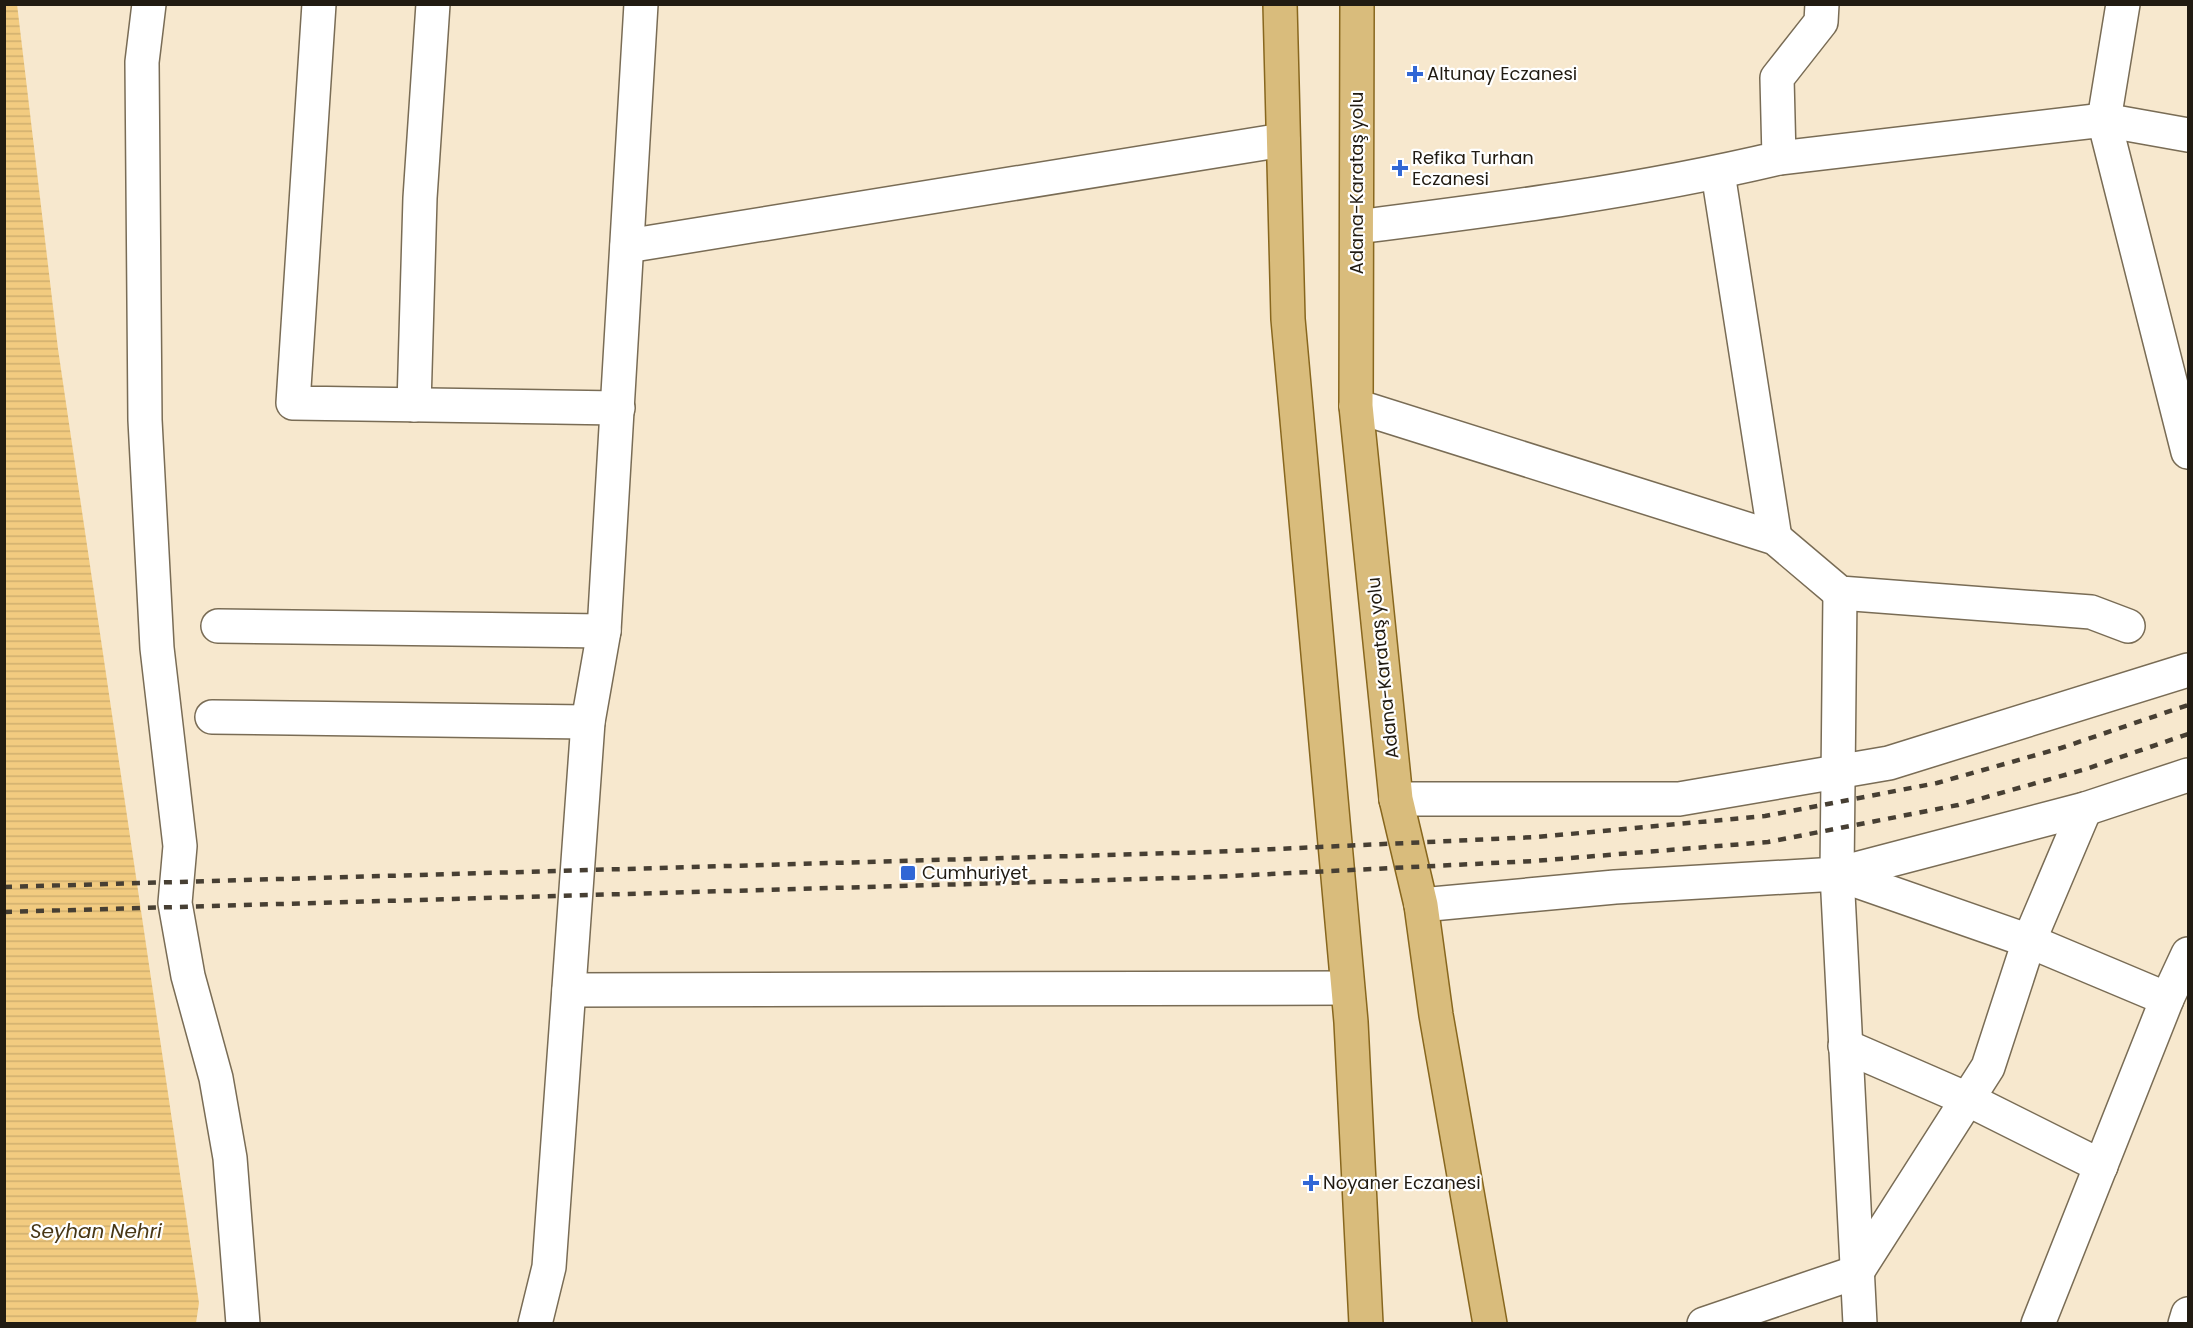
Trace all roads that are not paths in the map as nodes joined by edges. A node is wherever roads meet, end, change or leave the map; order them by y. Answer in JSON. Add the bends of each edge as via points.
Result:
{"nodes":[{"id":1,"x":148,"y":4,"type":"edge"},
{"id":2,"x":319,"y":4,"type":"edge"},
{"id":3,"x":433,"y":4,"type":"edge"},
{"id":4,"x":641,"y":4,"type":"edge"},
{"id":5,"x":1280,"y":4,"type":"edge"},
{"id":6,"x":1357,"y":4,"type":"edge"},
{"id":7,"x":1822,"y":4,"type":"edge"},
{"id":8,"x":2123,"y":4,"type":"edge"},
{"id":9,"x":2104,"y":120,"type":"junction"},
{"id":10,"x":2188,"y":135,"type":"edge"},
{"id":11,"x":1283,"y":140,"type":"junction"},
{"id":12,"x":1779,"y":158,"type":"junction"},
{"id":13,"x":1718,"y":173,"type":"junction"},
{"id":14,"x":1357,"y":227,"type":"junction"},
{"id":15,"x":627,"y":246,"type":"junction"},
{"id":16,"x":414,"y":405,"type":"junction"},
{"id":17,"x":1356,"y":406,"type":"junction"},
{"id":18,"x":618,"y":408,"type":"junction"},
{"id":19,"x":2188,"y":452,"type":"edge"},
{"id":20,"x":1775,"y":538,"type":"junction"},
{"id":21,"x":1840,"y":593,"type":"junction"},
{"id":22,"x":218,"y":626,"type":"dead end"},
{"id":23,"x":2128,"y":626,"type":"dead end"},
{"id":24,"x":604,"y":631,"type":"junction"},
{"id":25,"x":2188,"y":670,"type":"edge"},
{"id":26,"x":212,"y":717,"type":"dead end"},
{"id":27,"x":588,"y":722,"type":"junction"},
{"id":28,"x":1838,"y":772,"type":"junction"},
{"id":29,"x":2188,"y":775,"type":"edge"},
{"id":30,"x":1396,"y":799,"type":"junction"},
{"id":31,"x":2085,"y":809,"type":"junction"},
{"id":32,"x":1837,"y":874,"type":"junction"},
{"id":33,"x":1421,"y":905,"type":"junction"},
{"id":34,"x":2029,"y":941,"type":"junction"},
{"id":35,"x":2188,"y":954,"type":"edge"},
{"id":36,"x":1347,"y":988,"type":"junction"},
{"id":37,"x":569,"y":990,"type":"junction"},
{"id":38,"x":2167,"y":999,"type":"junction"},
{"id":39,"x":1845,"y":1046,"type":"junction"},
{"id":40,"x":1967,"y":1100,"type":"junction"},
{"id":41,"x":2101,"y":1166,"type":"junction"},
{"id":42,"x":1857,"y":1272,"type":"junction"},
{"id":43,"x":2188,"y":1314,"type":"edge"},
{"id":44,"x":243,"y":1323,"type":"edge"},
{"id":45,"x":535,"y":1323,"type":"edge"},
{"id":46,"x":1366,"y":1323,"type":"edge"},
{"id":47,"x":1490,"y":1323,"type":"edge"},
{"id":48,"x":1704,"y":1323,"type":"edge"},
{"id":49,"x":1860,"y":1323,"type":"edge"},
{"id":50,"x":2038,"y":1323,"type":"edge"},
{"id":51,"x":2185,"y":1323,"type":"edge"}],
"edges":[{"from":1,"to":44,"type":"street","via":[[142,62],[145,420],[157,648],[180,846],[175,903],[188,976],[216,1078],[230,1158]]},
{"from":2,"to":16,"type":"street","via":[[293,403]]},
{"from":3,"to":16,"type":"street","via":[[420,198]]},
{"from":4,"to":15,"type":"street"},
{"from":5,"to":11,"type":"main road"},
{"from":6,"to":14,"type":"main road","name":"Adana-Karataş yolu"},
{"from":7,"to":12,"type":"street","via":[[1821,22],[1777,78]]},
{"from":8,"to":9,"type":"street"},
{"from":9,"to":10,"type":"street"},
{"from":9,"to":12,"type":"street"},
{"from":9,"to":19,"type":"street"},
{"from":11,"to":15,"type":"street"},
{"from":11,"to":36,"type":"main road","via":[[1288,319]]},
{"from":12,"to":13,"type":"street"},
{"from":13,"to":14,"type":"street","via":[[1534,204]]},
{"from":13,"to":20,"type":"street"},
{"from":14,"to":17,"type":"main road","name":"Adana-Karataş yolu"},
{"from":15,"to":18,"type":"street"},
{"from":16,"to":18,"type":"street"},
{"from":17,"to":20,"type":"street"},
{"from":17,"to":30,"type":"main road","name":"Adana-Karataş yolu"},
{"from":18,"to":24,"type":"street"},
{"from":20,"to":21,"type":"street"},
{"from":21,"to":23,"type":"street","via":[[2091,612]]},
{"from":21,"to":28,"type":"street"},
{"from":22,"to":24,"type":"street"},
{"from":24,"to":27,"type":"street"},
{"from":25,"to":28,"type":"street","via":[[1889,764]]},
{"from":26,"to":27,"type":"street"},
{"from":27,"to":37,"type":"street"},
{"from":28,"to":30,"type":"street","via":[[1679,799]]},
{"from":28,"to":32,"type":"street"},
{"from":29,"to":31,"type":"street"},
{"from":30,"to":33,"type":"main road","name":"Adana-Karataş yolu"},
{"from":31,"to":32,"type":"street"},
{"from":31,"to":34,"type":"street"},
{"from":32,"to":33,"type":"street","via":[[1615,887]]},
{"from":32,"to":34,"type":"street"},
{"from":32,"to":39,"type":"street"},
{"from":33,"to":47,"type":"main road","name":"Adana-Karataş yolu","via":[[1436,1015]]},
{"from":34,"to":38,"type":"street"},
{"from":34,"to":40,"type":"street","via":[[1988,1067]]},
{"from":35,"to":38,"type":"street"},
{"from":36,"to":37,"type":"street"},
{"from":36,"to":46,"type":"main road"},
{"from":37,"to":45,"type":"street","via":[[549,1268]]},
{"from":38,"to":41,"type":"street"},
{"from":39,"to":40,"type":"street"},
{"from":39,"to":42,"type":"street"},
{"from":40,"to":41,"type":"street"},
{"from":40,"to":42,"type":"street"},
{"from":41,"to":50,"type":"street"},
{"from":42,"to":48,"type":"street"},
{"from":42,"to":49,"type":"street"},
{"from":43,"to":51,"type":"street"}]}
